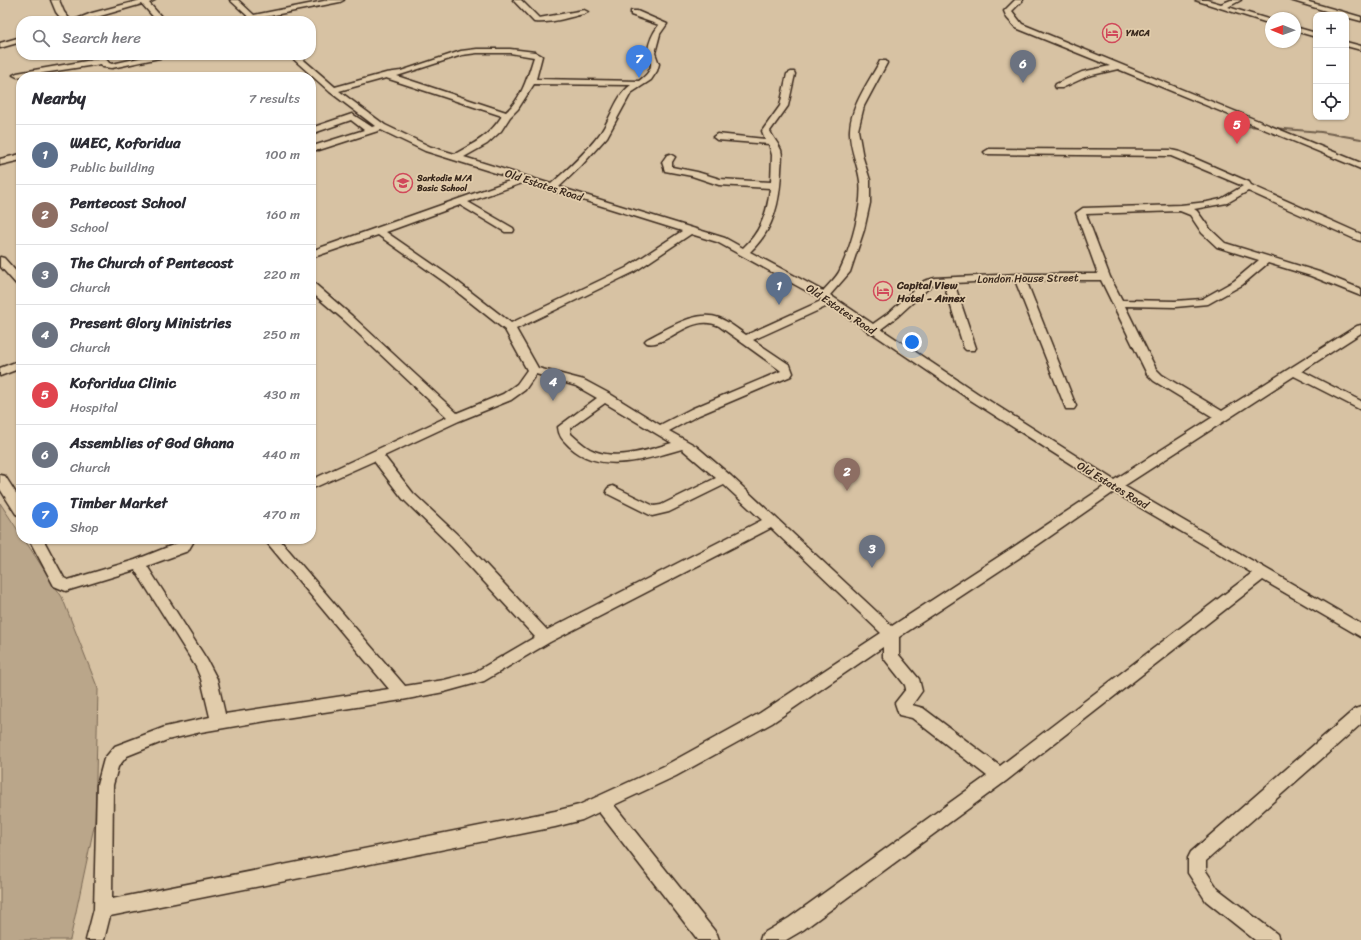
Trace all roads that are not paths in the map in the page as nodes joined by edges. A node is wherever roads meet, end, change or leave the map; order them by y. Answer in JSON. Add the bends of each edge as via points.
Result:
{"nodes":[{"id":1,"x":55,"y":0,"type":"edge"},
{"id":2,"x":234,"y":0,"type":"edge"},
{"id":3,"x":340,"y":0,"type":"edge"},
{"id":4,"x":517,"y":0,"type":"edge"},
{"id":5,"x":1019,"y":0,"type":"edge"},
{"id":6,"x":1199,"y":0,"type":"edge"},
{"id":7,"x":1237,"y":0,"type":"edge"},
{"id":8,"x":1294,"y":0,"type":"edge"},
{"id":9,"x":147,"y":1,"type":"edge"},
{"id":10,"x":1222,"y":7,"type":"junction"},
{"id":11,"x":584,"y":12,"type":"dead end"},
{"id":12,"x":634,"y":13,"type":"dead end"},
{"id":13,"x":63,"y":16,"type":"edge"},
{"id":14,"x":89,"y":16,"type":"edge"},
{"id":15,"x":158,"y":16,"type":"edge"},
{"id":16,"x":253,"y":16,"type":"edge"},
{"id":17,"x":269,"y":16,"type":"edge"},
{"id":18,"x":1361,"y":19,"type":"edge"},
{"id":19,"x":1265,"y":20,"type":"edge"},
{"id":20,"x":1301,"y":31,"type":"edge"},
{"id":21,"x":1313,"y":34,"type":"edge"},
{"id":22,"x":16,"y":41,"type":"edge"},
{"id":23,"x":1349,"y":45,"type":"edge"},
{"id":24,"x":0,"y":46,"type":"edge"},
{"id":25,"x":1361,"y":48,"type":"edge"},
{"id":26,"x":93,"y":60,"type":"edge"},
{"id":27,"x":102,"y":60,"type":"edge"},
{"id":28,"x":140,"y":60,"type":"edge"},
{"id":29,"x":299,"y":60,"type":"edge"},
{"id":30,"x":883,"y":63,"type":"dead end"},
{"id":31,"x":1117,"y":67,"type":"junction"},
{"id":32,"x":39,"y":72,"type":"edge"},
{"id":33,"x":312,"y":72,"type":"edge"},
{"id":34,"x":791,"y":74,"type":"dead end"},
{"id":35,"x":386,"y":75,"type":"junction"},
{"id":36,"x":316,"y":76,"type":"edge"},
{"id":37,"x":531,"y":81,"type":"junction"},
{"id":38,"x":323,"y":82,"type":"junction"},
{"id":39,"x":316,"y":83,"type":"edge"},
{"id":40,"x":639,"y":83,"type":"junction"},
{"id":41,"x":1059,"y":86,"type":"dead end"},
{"id":42,"x":332,"y":90,"type":"junction"},
{"id":43,"x":507,"y":115,"type":"junction"},
{"id":44,"x":382,"y":127,"type":"junction"},
{"id":45,"x":316,"y":129,"type":"edge"},
{"id":46,"x":371,"y":131,"type":"junction"},
{"id":47,"x":717,"y":137,"type":"dead end"},
{"id":48,"x":772,"y":142,"type":"junction"},
{"id":49,"x":316,"y":148,"type":"dead end"},
{"id":50,"x":989,"y":152,"type":"dead end"},
{"id":51,"x":16,"y":157,"type":"edge"},
{"id":52,"x":457,"y":157,"type":"junction"},
{"id":53,"x":670,"y":157,"type":"dead end"},
{"id":54,"x":0,"y":162,"type":"edge"},
{"id":55,"x":1361,"y":166,"type":"edge"},
{"id":56,"x":524,"y":179,"type":"junction"},
{"id":57,"x":776,"y":185,"type":"junction"},
{"id":58,"x":1248,"y":187,"type":"junction"},
{"id":59,"x":552,"y":188,"type":"junction"},
{"id":60,"x":461,"y":202,"type":"junction"},
{"id":61,"x":1181,"y":208,"type":"junction"},
{"id":62,"x":509,"y":230,"type":"dead end"},
{"id":63,"x":690,"y":230,"type":"junction"},
{"id":64,"x":379,"y":231,"type":"junction"},
{"id":65,"x":1361,"y":238,"type":"edge"},
{"id":66,"x":316,"y":252,"type":"edge"},
{"id":67,"x":744,"y":252,"type":"junction"},
{"id":68,"x":1266,"y":259,"type":"junction"},
{"id":69,"x":0,"y":260,"type":"edge"},
{"id":70,"x":1019,"y":277,"type":"junction"},
{"id":71,"x":1105,"y":277,"type":"junction"},
{"id":72,"x":16,"y":278,"type":"edge"},
{"id":73,"x":948,"y":280,"type":"junction"},
{"id":74,"x":316,"y":290,"type":"edge"},
{"id":75,"x":1361,"y":293,"type":"edge"},
{"id":76,"x":827,"y":298,"type":"junction"},
{"id":77,"x":1119,"y":303,"type":"junction"},
{"id":78,"x":510,"y":328,"type":"junction"},
{"id":79,"x":1361,"y":328,"type":"edge"},
{"id":80,"x":872,"y":330,"type":"junction"},
{"id":81,"x":745,"y":339,"type":"junction"},
{"id":82,"x":651,"y":341,"type":"dead end"},
{"id":83,"x":970,"y":348,"type":"dead end"},
{"id":84,"x":16,"y":366,"type":"edge"},
{"id":85,"x":534,"y":370,"type":"junction"},
{"id":86,"x":1294,"y":371,"type":"junction"},
{"id":87,"x":0,"y":372,"type":"edge"},
{"id":88,"x":606,"y":397,"type":"junction"},
{"id":89,"x":1070,"y":406,"type":"dead end"},
{"id":90,"x":1361,"y":406,"type":"edge"},
{"id":91,"x":1222,"y":417,"type":"junction"},
{"id":92,"x":455,"y":418,"type":"junction"},
{"id":93,"x":659,"y":431,"type":"junction"},
{"id":94,"x":681,"y":445,"type":"junction"},
{"id":95,"x":375,"y":454,"type":"junction"},
{"id":96,"x":726,"y":479,"type":"junction"},
{"id":97,"x":0,"y":480,"type":"edge"},
{"id":98,"x":316,"y":483,"type":"edge"},
{"id":99,"x":1114,"y":486,"type":"junction"},
{"id":100,"x":613,"y":491,"type":"dead end"},
{"id":101,"x":16,"y":504,"type":"edge"},
{"id":102,"x":772,"y":521,"type":"junction"},
{"id":103,"x":39,"y":544,"type":"edge"},
{"id":104,"x":185,"y":544,"type":"edge"},
{"id":105,"x":275,"y":544,"type":"edge"},
{"id":106,"x":138,"y":564,"type":"junction"},
{"id":107,"x":1262,"y":573,"type":"junction"},
{"id":108,"x":1361,"y":631,"type":"edge"},
{"id":109,"x":891,"y":634,"type":"junction"},
{"id":110,"x":545,"y":638,"type":"junction"},
{"id":111,"x":402,"y":694,"type":"junction"},
{"id":112,"x":1361,"y":714,"type":"edge"},
{"id":113,"x":218,"y":722,"type":"junction"},
{"id":114,"x":1000,"y":776,"type":"junction"},
{"id":115,"x":602,"y":803,"type":"junction"},
{"id":116,"x":103,"y":909,"type":"junction"},
{"id":117,"x":95,"y":940,"type":"edge"},
{"id":118,"x":710,"y":940,"type":"edge"},
{"id":119,"x":769,"y":940,"type":"edge"},
{"id":120,"x":1270,"y":940,"type":"edge"}],
"edges":[{"from":1,"to":13,"type":"street"},
{"from":2,"to":16,"type":"street"},
{"from":3,"to":17,"type":"street"},
{"from":4,"to":11,"type":"street","via":[[537,20]]},
{"from":5,"to":31,"type":"street","via":[[1008,11],[1020,26]]},
{"from":6,"to":10,"type":"street"},
{"from":7,"to":10,"type":"street"},
{"from":8,"to":18,"type":"street"},
{"from":9,"to":14,"type":"street"},
{"from":9,"to":15,"type":"street"},
{"from":10,"to":19,"type":"street"},
{"from":12,"to":40,"type":"street","via":[[663,24],[656,34],[651,53],[653,71],[648,78]]},
{"from":20,"to":21,"type":"street"},
{"from":22,"to":24,"type":"street"},
{"from":23,"to":25,"type":"street"},
{"from":26,"to":32,"type":"street"},
{"from":27,"to":28,"type":"street","via":[[106,65],[112,66]]},
{"from":29,"to":33,"type":"street","name":"Old Estates Road"},
{"from":30,"to":76,"type":"street","via":[[860,106],[854,130],[858,158],[865,180],[865,203],[859,230],[845,272]]},
{"from":31,"to":41,"type":"street","via":[[1085,74]]},
{"from":31,"to":55,"type":"street"},
{"from":34,"to":48,"type":"street","via":[[784,106],[766,131]]},
{"from":35,"to":37,"type":"street","via":[[402,73],[461,53],[532,52],[538,56]]},
{"from":35,"to":42,"type":"street"},
{"from":35,"to":43,"type":"street"},
{"from":36,"to":38,"type":"street","name":"Old Estates Road"},
{"from":37,"to":40,"type":"street"},
{"from":37,"to":43,"type":"street"},
{"from":38,"to":39,"type":"street"},
{"from":38,"to":42,"type":"street","name":"Old Estates Road"},
{"from":40,"to":59,"type":"street","via":[[628,92],[604,135]]},
{"from":42,"to":44,"type":"street","name":"Old Estates Road"},
{"from":43,"to":52,"type":"street","via":[[498,129],[484,142]]},
{"from":44,"to":46,"type":"street"},
{"from":44,"to":52,"type":"street","name":"Old Estates Road","via":[[428,149]]},
{"from":45,"to":46,"type":"street","via":[[352,117]]},
{"from":46,"to":49,"type":"street"},
{"from":47,"to":48,"type":"street"},
{"from":48,"to":57,"type":"street","via":[[777,151]]},
{"from":50,"to":58,"type":"street","via":[[1171,153]]},
{"from":51,"to":54,"type":"street"},
{"from":52,"to":56,"type":"street","name":"Old Estates Road"},
{"from":53,"to":57,"type":"street","via":[[667,162],[668,169],[719,182]]},
{"from":56,"to":59,"type":"street","name":"Old Estates Road"},
{"from":56,"to":60,"type":"street"},
{"from":57,"to":67,"type":"street","via":[[771,215],[764,230]]},
{"from":58,"to":61,"type":"street","via":[[1216,204]]},
{"from":58,"to":65,"type":"street"},
{"from":59,"to":63,"type":"street","name":"Old Estates Road"},
{"from":60,"to":62,"type":"street"},
{"from":60,"to":64,"type":"street"},
{"from":61,"to":68,"type":"street","via":[[1194,213],[1206,231],[1221,246]]},
{"from":61,"to":71,"type":"street","via":[[1082,211]]},
{"from":63,"to":67,"type":"street","name":"Old Estates Road","via":[[721,240]]},
{"from":63,"to":78,"type":"street","via":[[630,270]]},
{"from":64,"to":66,"type":"street"},
{"from":64,"to":78,"type":"street","via":[[450,281]]},
{"from":67,"to":76,"type":"street","name":"Old Estates Road"},
{"from":68,"to":75,"type":"street"},
{"from":68,"to":77,"type":"street","via":[[1238,283],[1204,302]]},
{"from":69,"to":72,"type":"street"},
{"from":70,"to":71,"type":"street","name":"London House Street"},
{"from":70,"to":73,"type":"street","name":"London House Street"},
{"from":70,"to":89,"type":"street"},
{"from":71,"to":77,"type":"street"},
{"from":73,"to":80,"type":"street","name":"London House Street","via":[[928,283]]},
{"from":73,"to":83,"type":"street"},
{"from":74,"to":92,"type":"street"},
{"from":76,"to":80,"type":"street","name":"Old Estates Road"},
{"from":76,"to":81,"type":"street"},
{"from":77,"to":91,"type":"street","via":[[1154,375]]},
{"from":78,"to":85,"type":"street"},
{"from":79,"to":86,"type":"street"},
{"from":80,"to":99,"type":"street","name":"Old Estates Road"},
{"from":81,"to":82,"type":"street","via":[[723,324],[705,318]]},
{"from":81,"to":93,"type":"street","via":[[786,368],[787,373],[695,412]]},
{"from":84,"to":87,"type":"street"},
{"from":85,"to":88,"type":"street","via":[[580,383]]},
{"from":85,"to":92,"type":"street","via":[[521,386],[506,397]]},
{"from":86,"to":90,"type":"street"},
{"from":86,"to":91,"type":"street"},
{"from":88,"to":93,"type":"street"},
{"from":88,"to":94,"type":"street","via":[[564,427],[565,435],[589,454],[610,458],[637,457]]},
{"from":91,"to":99,"type":"street"},
{"from":92,"to":95,"type":"street"},
{"from":93,"to":94,"type":"street"},
{"from":94,"to":96,"type":"street","via":[[691,449]]},
{"from":95,"to":98,"type":"street"},
{"from":95,"to":110,"type":"street","via":[[408,496],[457,543]]},
{"from":96,"to":100,"type":"street","via":[[664,509],[652,511]]},
{"from":96,"to":102,"type":"street"},
{"from":97,"to":101,"type":"street"},
{"from":99,"to":107,"type":"street","name":"Old Estates Road"},
{"from":99,"to":109,"type":"street"},
{"from":102,"to":109,"type":"street"},
{"from":102,"to":110,"type":"street"},
{"from":103,"to":106,"type":"street","via":[[59,582],[66,586]]},
{"from":104,"to":106,"type":"street","via":[[183,547]]},
{"from":105,"to":111,"type":"street"},
{"from":106,"to":113,"type":"street","via":[[202,664],[209,679]]},
{"from":107,"to":108,"type":"street","name":"Old Estates Road"},
{"from":107,"to":114,"type":"street"},
{"from":109,"to":114,"type":"street","via":[[891,658],[913,683],[914,691],[903,703],[905,710],[917,713]]},
{"from":109,"to":115,"type":"street","via":[[766,718],[670,771]]},
{"from":110,"to":111,"type":"street","via":[[479,677]]},
{"from":111,"to":113,"type":"street"},
{"from":112,"to":120,"type":"street","via":[[1197,858],[1198,873],[1212,895]]},
{"from":113,"to":116,"type":"street","via":[[165,734],[121,751],[110,764],[105,785]]},
{"from":114,"to":119,"type":"street","via":[[808,915]]},
{"from":115,"to":116,"type":"street","via":[[582,812],[555,819]]},
{"from":115,"to":118,"type":"street"},
{"from":116,"to":117,"type":"street"}]}
